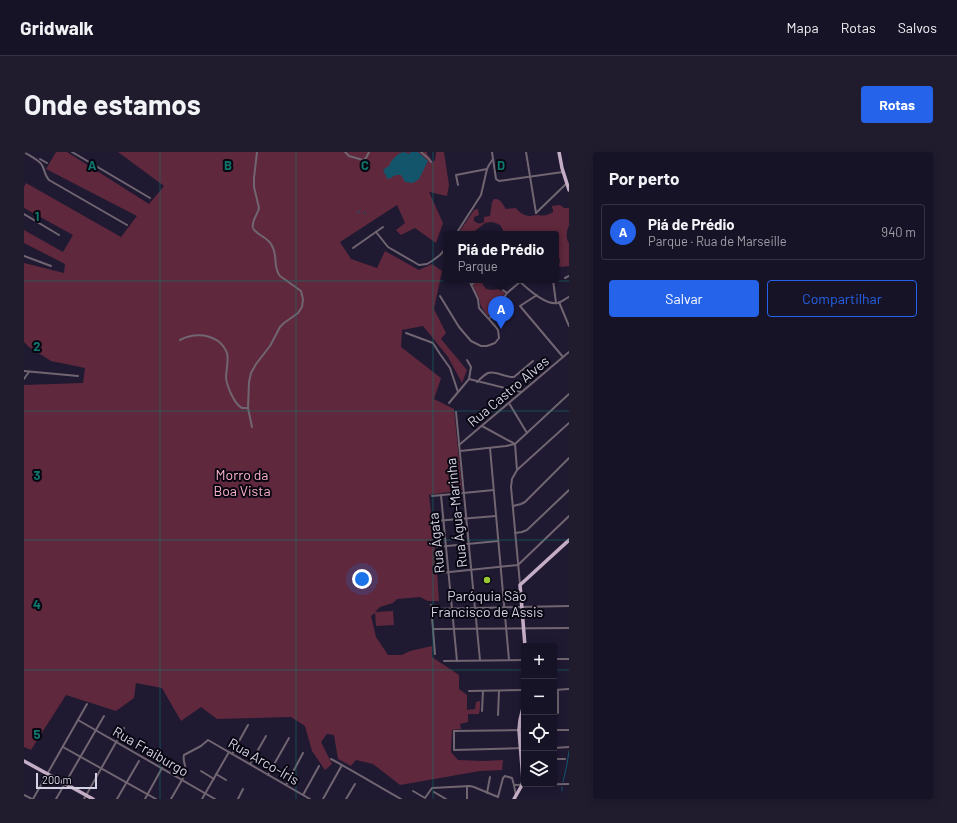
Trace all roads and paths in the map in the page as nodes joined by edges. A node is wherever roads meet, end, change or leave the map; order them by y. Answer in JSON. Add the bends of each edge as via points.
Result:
{"nodes":[{"id":1,"x":24,"y":152,"type":"edge"},
{"id":2,"x":72,"y":152,"type":"edge"},
{"id":3,"x":256,"y":152,"type":"edge"},
{"id":4,"x":345,"y":152,"type":"edge"},
{"id":5,"x":369,"y":152,"type":"edge"},
{"id":6,"x":422,"y":152,"type":"edge"},
{"id":7,"x":492,"y":152,"type":"edge"},
{"id":8,"x":526,"y":152,"type":"edge"},
{"id":9,"x":559,"y":152,"type":"edge"},
{"id":10,"x":493,"y":159,"type":"junction"},
{"id":11,"x":41,"y":161,"type":"junction"},
{"id":12,"x":431,"y":162,"type":"dead end"},
{"id":13,"x":47,"y":163,"type":"dead end"},
{"id":14,"x":487,"y":169,"type":"junction"},
{"id":15,"x":563,"y":172,"type":"junction"},
{"id":16,"x":530,"y":177,"type":"junction"},
{"id":17,"x":568,"y":184,"type":"edge"},
{"id":18,"x":458,"y":185,"type":"dead end"},
{"id":19,"x":569,"y":190,"type":"edge"},
{"id":20,"x":150,"y":198,"type":"dead end"},
{"id":21,"x":24,"y":214,"type":"edge"},
{"id":22,"x":127,"y":225,"type":"dead end"},
{"id":23,"x":383,"y":227,"type":"dead end"},
{"id":24,"x":458,"y":231,"type":"edge"},
{"id":25,"x":376,"y":232,"type":"junction"},
{"id":26,"x":60,"y":235,"type":"dead end"},
{"id":27,"x":353,"y":248,"type":"dead end"},
{"id":28,"x":443,"y":251,"type":"edge"},
{"id":29,"x":24,"y":256,"type":"edge"},
{"id":30,"x":51,"y":266,"type":"dead end"},
{"id":31,"x":569,"y":276,"type":"edge"},
{"id":32,"x":565,"y":278,"type":"dead end"},
{"id":33,"x":474,"y":283,"type":"edge"},
{"id":34,"x":519,"y":283,"type":"edge"},
{"id":35,"x":521,"y":283,"type":"edge"},
{"id":36,"x":553,"y":283,"type":"edge"},
{"id":37,"x":471,"y":285,"type":"joint"},
{"id":38,"x":500,"y":288,"type":"dead end"},
{"id":39,"x":506,"y":293,"type":"junction"},
{"id":40,"x":537,"y":295,"type":"junction"},
{"id":41,"x":440,"y":296,"type":"dead end"},
{"id":42,"x":569,"y":297,"type":"edge"},
{"id":43,"x":559,"y":302,"type":"junction"},
{"id":44,"x":556,"y":303,"type":"junction"},
{"id":45,"x":489,"y":319,"type":"junction"},
{"id":46,"x":569,"y":326,"type":"edge"},
{"id":47,"x":406,"y":333,"type":"dead end"},
{"id":48,"x":180,"y":340,"type":"dead end"},
{"id":49,"x":569,"y":352,"type":"edge"},
{"id":50,"x":563,"y":357,"type":"junction"},
{"id":51,"x":467,"y":360,"type":"dead end"},
{"id":52,"x":533,"y":361,"type":"dead end"},
{"id":53,"x":24,"y":371,"type":"edge"},
{"id":54,"x":29,"y":371,"type":"junction"},
{"id":55,"x":78,"y":376,"type":"dead end"},
{"id":56,"x":24,"y":379,"type":"edge"},
{"id":57,"x":469,"y":380,"type":"junction"},
{"id":58,"x":477,"y":382,"type":"junction"},
{"id":59,"x":458,"y":392,"type":"junction"},
{"id":60,"x":521,"y":392,"type":"junction"},
{"id":61,"x":569,"y":394,"type":"edge"},
{"id":62,"x":449,"y":402,"type":"dead end"},
{"id":63,"x":509,"y":403,"type":"junction"},
{"id":64,"x":248,"y":408,"type":"junction"},
{"id":65,"x":456,"y":412,"type":"dead end"},
{"id":66,"x":569,"y":423,"type":"edge"},
{"id":67,"x":482,"y":426,"type":"junction"},
{"id":68,"x":252,"y":427,"type":"dead end"},
{"id":69,"x":527,"y":433,"type":"junction"},
{"id":70,"x":515,"y":444,"type":"junction"},
{"id":71,"x":459,"y":445,"type":"junction"},
{"id":72,"x":490,"y":448,"type":"junction"},
{"id":73,"x":460,"y":451,"type":"junction"},
{"id":74,"x":569,"y":458,"type":"edge"},
{"id":75,"x":517,"y":470,"type":"junction"},
{"id":76,"x":494,"y":490,"type":"junction"},
{"id":77,"x":569,"y":490,"type":"edge"},
{"id":78,"x":464,"y":493,"type":"junction"},
{"id":79,"x":441,"y":495,"type":"junction"},
{"id":80,"x":432,"y":496,"type":"dead end"},
{"id":81,"x":513,"y":506,"type":"junction"},
{"id":82,"x":496,"y":516,"type":"junction"},
{"id":83,"x":569,"y":516,"type":"edge"},
{"id":84,"x":466,"y":518,"type":"junction"},
{"id":85,"x":444,"y":520,"type":"junction"},
{"id":86,"x":435,"y":521,"type":"dead end"},
{"id":87,"x":515,"y":533,"type":"junction"},
{"id":88,"x":498,"y":541,"type":"junction"},
{"id":89,"x":568,"y":542,"type":"edge"},
{"id":90,"x":469,"y":544,"type":"junction"},
{"id":91,"x":446,"y":546,"type":"junction"},
{"id":92,"x":437,"y":547,"type":"dead end"},
{"id":93,"x":518,"y":565,"type":"junction"},
{"id":94,"x":501,"y":567,"type":"junction"},
{"id":95,"x":471,"y":570,"type":"junction"},
{"id":96,"x":448,"y":572,"type":"junction"},
{"id":97,"x":440,"y":573,"type":"dead end"},
{"id":98,"x":520,"y":585,"type":"junction"},
{"id":99,"x":431,"y":605,"type":"dead end"},
{"id":100,"x":569,"y":606,"type":"edge"},
{"id":101,"x":522,"y":607,"type":"junction"},
{"id":102,"x":475,"y":608,"type":"junction"},
{"id":103,"x":504,"y":608,"type":"junction"},
{"id":104,"x":431,"y":609,"type":"junction"},
{"id":105,"x":452,"y":609,"type":"junction"},
{"id":106,"x":524,"y":628,"type":"junction"},
{"id":107,"x":569,"y":628,"type":"edge"},
{"id":108,"x":433,"y":629,"type":"junction"},
{"id":109,"x":454,"y":629,"type":"junction"},
{"id":110,"x":477,"y":629,"type":"junction"},
{"id":111,"x":506,"y":629,"type":"junction"},
{"id":112,"x":525,"y":643,"type":"edge"},
{"id":113,"x":435,"y":654,"type":"dead end"},
{"id":114,"x":569,"y":659,"type":"edge"},
{"id":115,"x":480,"y":660,"type":"junction"},
{"id":116,"x":509,"y":660,"type":"junction"},
{"id":117,"x":521,"y":660,"type":"edge"},
{"id":118,"x":557,"y":660,"type":"edge"},
{"id":119,"x":444,"y":661,"type":"dead end"},
{"id":120,"x":457,"y":661,"type":"junction"},
{"id":121,"x":569,"y":689,"type":"edge"},
{"id":122,"x":521,"y":690,"type":"edge"},
{"id":123,"x":558,"y":690,"type":"joint"},
{"id":124,"x":469,"y":691,"type":"dead end"},
{"id":125,"x":483,"y":691,"type":"junction"},
{"id":126,"x":499,"y":691,"type":"junction"},
{"id":127,"x":87,"y":704,"type":"dead end"},
{"id":128,"x":482,"y":711,"type":"dead end"},
{"id":129,"x":558,"y":713,"type":"dead end"},
{"id":130,"x":498,"y":714,"type":"dead end"},
{"id":131,"x":522,"y":715,"type":"edge"},
{"id":132,"x":104,"y":716,"type":"dead end"},
{"id":133,"x":78,"y":720,"type":"junction"},
{"id":134,"x":248,"y":725,"type":"dead end"},
{"id":135,"x":124,"y":728,"type":"dead end"},
{"id":136,"x":95,"y":730,"type":"junction"},
{"id":137,"x":519,"y":730,"type":"junction"},
{"id":138,"x":557,"y":730,"type":"edge"},
{"id":139,"x":569,"y":730,"type":"edge"},
{"id":140,"x":266,"y":736,"type":"dead end"},
{"id":141,"x":289,"y":738,"type":"dead end"},
{"id":142,"x":116,"y":742,"type":"junction"},
{"id":143,"x":521,"y":742,"type":"edge"},
{"id":144,"x":63,"y":747,"type":"junction"},
{"id":145,"x":569,"y":747,"type":"edge"},
{"id":146,"x":521,"y":748,"type":"edge"},
{"id":147,"x":557,"y":748,"type":"edge"},
{"id":148,"x":228,"y":752,"type":"junction"},
{"id":149,"x":304,"y":753,"type":"dead end"},
{"id":150,"x":232,"y":754,"type":"junction"},
{"id":151,"x":80,"y":757,"type":"junction"},
{"id":152,"x":331,"y":759,"type":"dead end"},
{"id":153,"x":557,"y":759,"type":"edge"},
{"id":154,"x":565,"y":759,"type":"dead end"},
{"id":155,"x":24,"y":761,"type":"edge"},
{"id":156,"x":139,"y":761,"type":"dead end"},
{"id":157,"x":250,"y":764,"type":"junction"},
{"id":158,"x":342,"y":765,"type":"junction"},
{"id":159,"x":319,"y":766,"type":"dead end"},
{"id":160,"x":102,"y":768,"type":"junction"},
{"id":161,"x":162,"y":768,"type":"junction"},
{"id":162,"x":201,"y":771,"type":"dead end"},
{"id":163,"x":48,"y":774,"type":"junction"},
{"id":164,"x":216,"y":774,"type":"junction"},
{"id":165,"x":268,"y":775,"type":"junction"},
{"id":166,"x":490,"y":777,"type":"dead end"},
{"id":167,"x":214,"y":779,"type":"junction"},
{"id":168,"x":182,"y":780,"type":"junction"},
{"id":169,"x":226,"y":780,"type":"dead end"},
{"id":170,"x":127,"y":782,"type":"junction"},
{"id":171,"x":65,"y":784,"type":"junction"},
{"id":172,"x":355,"y":784,"type":"dead end"},
{"id":173,"x":557,"y":784,"type":"edge"},
{"id":174,"x":569,"y":784,"type":"edge"},
{"id":175,"x":286,"y":785,"type":"junction"},
{"id":176,"x":514,"y":785,"type":"junction"},
{"id":177,"x":521,"y":785,"type":"edge"},
{"id":178,"x":467,"y":786,"type":"junction"},
{"id":179,"x":521,"y":787,"type":"edge"},
{"id":180,"x":243,"y":789,"type":"dead end"},
{"id":181,"x":413,"y":791,"type":"dead end"},
{"id":182,"x":434,"y":792,"type":"dead end"},
{"id":183,"x":205,"y":793,"type":"junction"},
{"id":184,"x":487,"y":793,"type":"junction"},
{"id":185,"x":147,"y":794,"type":"junction"},
{"id":186,"x":24,"y":795,"type":"edge"},
{"id":187,"x":303,"y":795,"type":"junction"},
{"id":188,"x":86,"y":797,"type":"edge"},
{"id":189,"x":515,"y":798,"type":"edge"},
{"id":190,"x":32,"y":799,"type":"edge"},
{"id":191,"x":56,"y":799,"type":"edge"},
{"id":192,"x":93,"y":799,"type":"edge"},
{"id":193,"x":118,"y":799,"type":"edge"},
{"id":194,"x":144,"y":799,"type":"edge"},
{"id":195,"x":156,"y":799,"type":"edge"},
{"id":196,"x":171,"y":799,"type":"edge"},
{"id":197,"x":202,"y":799,"type":"edge"},
{"id":198,"x":215,"y":799,"type":"edge"},
{"id":199,"x":238,"y":799,"type":"edge"},
{"id":200,"x":310,"y":799,"type":"edge"},
{"id":201,"x":323,"y":799,"type":"edge"},
{"id":202,"x":346,"y":799,"type":"edge"},
{"id":203,"x":401,"y":799,"type":"edge"},
{"id":204,"x":446,"y":799,"type":"edge"},
{"id":205,"x":467,"y":799,"type":"edge"}],
"edges":[{"from":1,"to":11,"type":"street"},
{"from":2,"to":20,"type":"street"},
{"from":3,"to":64,"type":"street","via":[[254,187],[259,208],[252,226],[256,233],[272,245],[280,276],[301,291],[303,299],[298,313],[280,327],[251,373],[248,382]]},
{"from":4,"to":5,"type":"street","via":[[349,156],[363,160]]},
{"from":6,"to":12,"type":"street"},
{"from":7,"to":10,"type":"street"},
{"from":8,"to":16,"type":"street"},
{"from":9,"to":15,"type":"main road"},
{"from":10,"to":14,"type":"street"},
{"from":10,"to":16,"type":"street","via":[[498,181]]},
{"from":11,"to":13,"type":"street"},
{"from":11,"to":22,"type":"street","via":[[49,180]]},
{"from":14,"to":18,"type":"street","via":[[456,175]]},
{"from":14,"to":24,"type":"street","via":[[481,195]]},
{"from":15,"to":16,"type":"street"},
{"from":15,"to":17,"type":"main road"},
{"from":16,"to":17,"type":"street","via":[[536,213]]},
{"from":17,"to":19,"type":"main road"},
{"from":21,"to":26,"type":"street"},
{"from":23,"to":25,"type":"street"},
{"from":25,"to":27,"type":"street"},
{"from":25,"to":28,"type":"street","via":[[388,247],[419,265],[427,264]]},
{"from":29,"to":30,"type":"street"},
{"from":31,"to":32,"type":"street"},
{"from":33,"to":37,"type":"street"},
{"from":34,"to":39,"type":"street"},
{"from":35,"to":40,"type":"street"},
{"from":36,"to":44,"type":"street"},
{"from":37,"to":45,"type":"street","via":[[478,298],[479,308]]},
{"from":38,"to":39,"type":"street"},
{"from":39,"to":45,"type":"street"},
{"from":40,"to":44,"type":"street"},
{"from":40,"to":50,"type":"street","via":[[520,306]]},
{"from":41,"to":45,"type":"street","via":[[459,327],[475,344],[486,346],[498,340],[498,330]]},
{"from":42,"to":43,"type":"street"},
{"from":43,"to":44,"type":"street"},
{"from":43,"to":46,"type":"street"},
{"from":47,"to":59,"type":"street","via":[[433,343],[450,368]]},
{"from":48,"to":64,"type":"street","via":[[186,337],[206,336],[222,344],[227,353],[226,377],[233,398],[239,406]]},
{"from":49,"to":50,"type":"street","name":"Rua Castro Alves"},
{"from":50,"to":60,"type":"street","name":"Rua Castro Alves"},
{"from":51,"to":57,"type":"street","via":[[471,367]]},
{"from":52,"to":58,"type":"street","via":[[514,377],[490,373]]},
{"from":53,"to":54,"type":"street"},
{"from":54,"to":55,"type":"street"},
{"from":54,"to":56,"type":"street"},
{"from":57,"to":58,"type":"street"},
{"from":57,"to":59,"type":"street"},
{"from":58,"to":60,"type":"street"},
{"from":59,"to":62,"type":"street"},
{"from":60,"to":63,"type":"street","name":"Rua Castro Alves"},
{"from":61,"to":69,"type":"street"},
{"from":63,"to":67,"type":"street","name":"Rua Castro Alves"},
{"from":63,"to":69,"type":"street"},
{"from":64,"to":68,"type":"street"},
{"from":65,"to":71,"type":"street","name":"Rua Água-Marinha"},
{"from":66,"to":75,"type":"street"},
{"from":67,"to":70,"type":"street"},
{"from":67,"to":71,"type":"street","name":"Rua Castro Alves"},
{"from":69,"to":70,"type":"street"},
{"from":70,"to":72,"type":"street"},
{"from":70,"to":75,"type":"street"},
{"from":71,"to":73,"type":"street","name":"Rua Água-Marinha"},
{"from":72,"to":73,"type":"street"},
{"from":72,"to":76,"type":"street"},
{"from":73,"to":78,"type":"street","name":"Rua Água-Marinha"},
{"from":74,"to":81,"type":"street","via":[[524,502]]},
{"from":75,"to":81,"type":"street","via":[[511,483]]},
{"from":76,"to":78,"type":"street"},
{"from":76,"to":82,"type":"street"},
{"from":77,"to":87,"type":"street","via":[[528,528]]},
{"from":78,"to":79,"type":"street"},
{"from":78,"to":84,"type":"street","name":"Rua Água-Marinha"},
{"from":79,"to":80,"type":"street"},
{"from":79,"to":85,"type":"street","name":"Rua Ágata"},
{"from":81,"to":87,"type":"street"},
{"from":82,"to":84,"type":"street"},
{"from":82,"to":88,"type":"street"},
{"from":83,"to":93,"type":"street"},
{"from":84,"to":85,"type":"street"},
{"from":84,"to":90,"type":"street","name":"Rua Água-Marinha"},
{"from":85,"to":86,"type":"street"},
{"from":85,"to":91,"type":"street","name":"Rua Ágata"},
{"from":87,"to":93,"type":"street"},
{"from":88,"to":90,"type":"street"},
{"from":88,"to":94,"type":"street"},
{"from":89,"to":98,"type":"main road"},
{"from":90,"to":91,"type":"street"},
{"from":90,"to":95,"type":"street","name":"Rua Água-Marinha"},
{"from":91,"to":92,"type":"street"},
{"from":91,"to":96,"type":"street","name":"Rua Ágata"},
{"from":93,"to":94,"type":"street"},
{"from":93,"to":98,"type":"street"},
{"from":94,"to":95,"type":"street"},
{"from":94,"to":103,"type":"street"},
{"from":95,"to":96,"type":"street"},
{"from":95,"to":102,"type":"street","name":"Rua Água-Marinha"},
{"from":96,"to":97,"type":"street"},
{"from":96,"to":105,"type":"street","name":"Rua Ágata"},
{"from":98,"to":101,"type":"main road"},
{"from":99,"to":104,"type":"street"},
{"from":100,"to":101,"type":"street"},
{"from":101,"to":103,"type":"street"},
{"from":101,"to":106,"type":"main road"},
{"from":102,"to":103,"type":"street"},
{"from":102,"to":105,"type":"street"},
{"from":102,"to":110,"type":"street","name":"Rua Água-Marinha"},
{"from":103,"to":111,"type":"street"},
{"from":104,"to":105,"type":"street"},
{"from":104,"to":108,"type":"street"},
{"from":105,"to":109,"type":"street","name":"Rua Ágata"},
{"from":106,"to":107,"type":"street"},
{"from":106,"to":111,"type":"street"},
{"from":106,"to":112,"type":"main road"},
{"from":108,"to":109,"type":"street"},
{"from":108,"to":113,"type":"street"},
{"from":109,"to":110,"type":"street"},
{"from":109,"to":120,"type":"street","name":"Rua Ágata"},
{"from":110,"to":111,"type":"street"},
{"from":110,"to":115,"type":"street","name":"Rua Água-Marinha"},
{"from":111,"to":116,"type":"street"},
{"from":114,"to":118,"type":"street"},
{"from":115,"to":116,"type":"street"},
{"from":115,"to":120,"type":"street"},
{"from":116,"to":117,"type":"street"},
{"from":119,"to":120,"type":"street"},
{"from":121,"to":123,"type":"street"},
{"from":122,"to":126,"type":"street"},
{"from":123,"to":129,"type":"street"},
{"from":124,"to":125,"type":"street"},
{"from":125,"to":126,"type":"street"},
{"from":125,"to":128,"type":"street"},
{"from":126,"to":130,"type":"street"},
{"from":127,"to":133,"type":"street"},
{"from":131,"to":137,"type":"main road"},
{"from":132,"to":136,"type":"street"},
{"from":133,"to":136,"type":"street","name":"Rua Fraiburgo"},
{"from":133,"to":144,"type":"street"},
{"from":134,"to":150,"type":"street"},
{"from":135,"to":142,"type":"street"},
{"from":136,"to":142,"type":"street","name":"Rua Fraiburgo"},
{"from":136,"to":151,"type":"street"},
{"from":137,"to":143,"type":"main road"},
{"from":137,"to":146,"type":"street","via":[[454,731],[454,750]]},
{"from":138,"to":139,"type":"street"},
{"from":140,"to":157,"type":"street"},
{"from":141,"to":165,"type":"street"},
{"from":142,"to":160,"type":"street"},
{"from":142,"to":161,"type":"street","name":"Rua Fraiburgo"},
{"from":144,"to":151,"type":"street"},
{"from":144,"to":163,"type":"street"},
{"from":145,"to":147,"type":"street"},
{"from":148,"to":150,"type":"street","name":"Rua Arco-Íris"},
{"from":148,"to":164,"type":"street"},
{"from":148,"to":168,"type":"street","name":"Rua Arco-Íris","via":[[208,740],[184,755],[187,771]]},
{"from":149,"to":175,"type":"street"},
{"from":150,"to":157,"type":"street","name":"Rua Arco-Íris"},
{"from":151,"to":160,"type":"street"},
{"from":151,"to":171,"type":"street"},
{"from":152,"to":158,"type":"street"},
{"from":153,"to":154,"type":"street"},
{"from":155,"to":163,"type":"main road"},
{"from":156,"to":170,"type":"street"},
{"from":157,"to":165,"type":"street","name":"Rua Arco-Íris"},
{"from":158,"to":201,"type":"street"},
{"from":158,"to":203,"type":"street"},
{"from":159,"to":187,"type":"street"},
{"from":160,"to":170,"type":"street"},
{"from":160,"to":188,"type":"street"},
{"from":161,"to":168,"type":"street","name":"Rua Fraiburgo"},
{"from":161,"to":185,"type":"street"},
{"from":162,"to":167,"type":"street"},
{"from":163,"to":171,"type":"main road"},
{"from":163,"to":190,"type":"street"},
{"from":164,"to":167,"type":"street"},
{"from":164,"to":169,"type":"street"},
{"from":165,"to":175,"type":"street","name":"Rua Arco-Íris"},
{"from":166,"to":184,"type":"street"},
{"from":167,"to":183,"type":"street"},
{"from":168,"to":183,"type":"street","name":"Rua Fraiburgo"},
{"from":168,"to":196,"type":"street"},
{"from":170,"to":185,"type":"street"},
{"from":170,"to":193,"type":"street"},
{"from":171,"to":188,"type":"main road"},
{"from":171,"to":191,"type":"street"},
{"from":172,"to":202,"type":"street"},
{"from":173,"to":174,"type":"street"},
{"from":175,"to":187,"type":"street","name":"Rua Arco-Íris"},
{"from":176,"to":177,"type":"street"},
{"from":176,"to":184,"type":"street","via":[[512,778],[504,777],[498,797]]},
{"from":176,"to":189,"type":"street"},
{"from":178,"to":181,"type":"street","via":[[432,788],[425,798]]},
{"from":178,"to":184,"type":"street"},
{"from":178,"to":205,"type":"street"},
{"from":179,"to":189,"type":"main road"},
{"from":180,"to":199,"type":"street"},
{"from":182,"to":204,"type":"street"},
{"from":183,"to":197,"type":"street"},
{"from":183,"to":198,"type":"street","name":"Rua Fraiburgo"},
{"from":185,"to":194,"type":"street"},
{"from":185,"to":195,"type":"street"},
{"from":186,"to":190,"type":"street"},
{"from":187,"to":200,"type":"street","name":"Rua Arco-Íris"},
{"from":188,"to":192,"type":"main road"}]}
